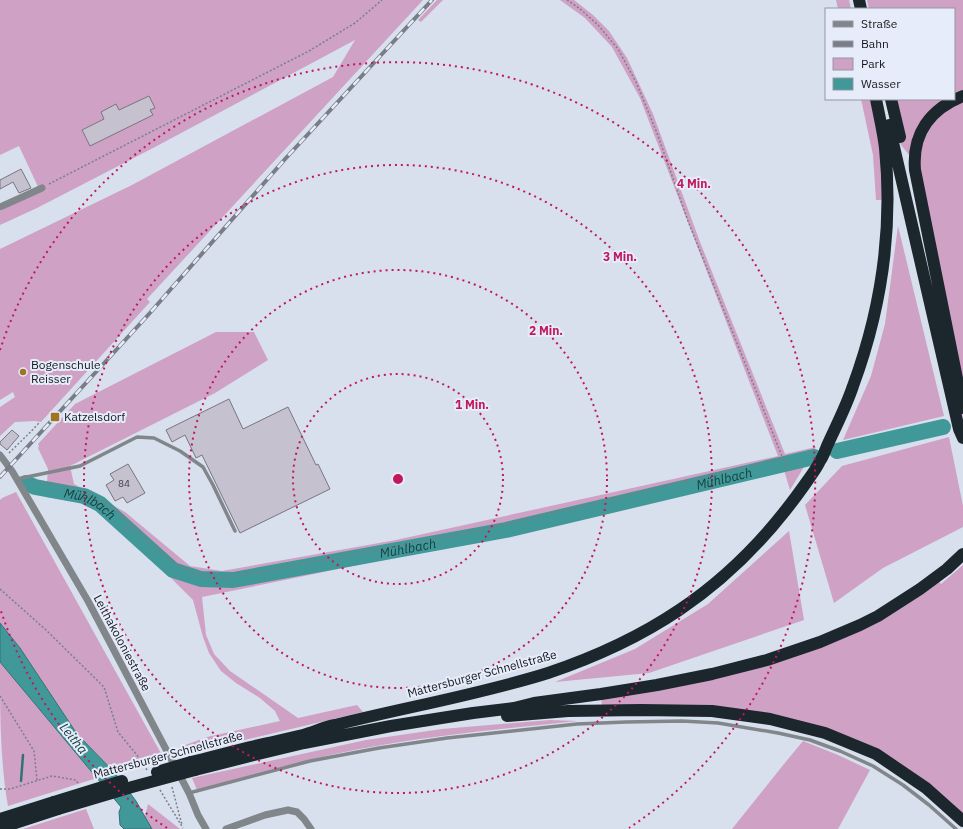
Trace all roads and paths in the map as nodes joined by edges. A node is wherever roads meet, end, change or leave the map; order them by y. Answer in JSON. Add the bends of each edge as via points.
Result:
{"nodes":[{"id":1,"x":382,"y":0,"type":"edge"},
{"id":2,"x":567,"y":0,"type":"edge"},
{"id":3,"x":876,"y":100,"type":"edge"},
{"id":4,"x":882,"y":100,"type":"edge"},
{"id":5,"x":891,"y":100,"type":"edge"},
{"id":6,"x":954,"y":100,"type":"edge"},
{"id":7,"x":42,"y":188,"type":"joint"},
{"id":8,"x":0,"y":207,"type":"edge"},
{"id":9,"x":954,"y":364,"type":"junction"},
{"id":10,"x":963,"y":408,"type":"edge"},
{"id":11,"x":40,"y":424,"type":"dead end"},
{"id":12,"x":963,"y":438,"type":"edge"},
{"id":13,"x":15,"y":446,"type":"junction"},
{"id":14,"x":18,"y":449,"type":"dead end"},
{"id":15,"x":2,"y":457,"type":"edge"},
{"id":16,"x":783,"y":459,"type":"junction"},
{"id":17,"x":786,"y":468,"type":"dead end"},
{"id":18,"x":21,"y":479,"type":"junction"},
{"id":19,"x":130,"y":525,"type":"junction"},
{"id":20,"x":125,"y":531,"type":"dead end"},
{"id":21,"x":235,"y":531,"type":"dead end"},
{"id":22,"x":963,"y":554,"type":"edge"},
{"id":23,"x":0,"y":589,"type":"edge"},
{"id":24,"x":0,"y":696,"type":"edge"},
{"id":25,"x":534,"y":703,"type":"junction"},
{"id":26,"x":448,"y":717,"type":"junction"},
{"id":27,"x":302,"y":735,"type":"junction"},
{"id":28,"x":193,"y":766,"type":"junction"},
{"id":29,"x":149,"y":772,"type":"dead end"},
{"id":30,"x":37,"y":780,"type":"junction"},
{"id":31,"x":171,"y":784,"type":"dead end"},
{"id":32,"x":157,"y":785,"type":"dead end"},
{"id":33,"x":79,"y":786,"type":"dead end"},
{"id":34,"x":0,"y":788,"type":"edge"},
{"id":35,"x":189,"y":793,"type":"junction"},
{"id":36,"x":56,"y":805,"type":"junction"},
{"id":37,"x":0,"y":819,"type":"edge"},
{"id":38,"x":963,"y":821,"type":"edge"},
{"id":39,"x":0,"y":828,"type":"edge"},
{"id":40,"x":183,"y":829,"type":"edge"},
{"id":41,"x":206,"y":829,"type":"edge"},
{"id":42,"x":226,"y":829,"type":"edge"},
{"id":43,"x":311,"y":829,"type":"edge"},
{"id":44,"x":956,"y":829,"type":"edge"}],
"edges":[{"from":1,"to":7,"type":"path","via":[[355,23],[309,51]]},
{"from":2,"to":16,"type":"path","via":[[598,25],[618,49],[636,82],[688,221]]},
{"from":3,"to":27,"type":"highway","name":"Mattersburger Schnellstraße","via":[[885,148],[887,199],[882,274],[870,335],[840,420],[820,463],[772,528],[750,552],[705,592],[655,626],[605,651],[524,680],[332,725]]},
{"from":4,"to":12,"type":"highway"},
{"from":5,"to":9,"type":"highway"},
{"from":6,"to":9,"type":"highway","via":[[940,108],[926,123],[920,133],[914,161]]},
{"from":7,"to":8,"type":"street"},
{"from":9,"to":10,"type":"highway"},
{"from":11,"to":13,"type":"path"},
{"from":13,"to":14,"type":"path"},
{"from":13,"to":15,"type":"path"},
{"from":15,"to":18,"type":"street","name":"Leithakoloniestraße"},
{"from":16,"to":17,"type":"path"},
{"from":16,"to":19,"type":"path","via":[[486,529],[229,577],[204,576],[185,569]]},
{"from":18,"to":19,"type":"path","via":[[64,485],[82,491],[105,504]]},
{"from":18,"to":21,"type":"lane","via":[[80,466],[137,437],[154,438],[180,451],[203,467]]},
{"from":18,"to":35,"type":"street","name":"Leithakoloniestraße"},
{"from":19,"to":20,"type":"path"},
{"from":22,"to":25,"type":"highway","name":"Mattersburger Schnellstraße","via":[[936,578],[896,605],[860,625],[820,642],[767,660],[712,674],[657,685]]},
{"from":23,"to":29,"type":"path","via":[[104,687],[118,732]]},
{"from":24,"to":30,"type":"path","via":[[34,752]]},
{"from":25,"to":26,"type":"highway","name":"Mattersburger Schnellstraße"},
{"from":25,"to":27,"type":"highway","via":[[513,702],[470,707]]},
{"from":26,"to":28,"type":"highway","name":"Mattersburger Schnellstraße"},
{"from":26,"to":38,"type":"highway","via":[[473,719],[568,711],[640,710],[712,712],[770,719],[825,733],[876,754],[926,788]]},
{"from":27,"to":28,"type":"highway","name":"Mattersburger Schnellstraße","via":[[251,746]]},
{"from":28,"to":36,"type":"highway","name":"Mattersburger Schnellstraße","bridge":true},
{"from":30,"to":33,"type":"path","via":[[52,776],[76,780]]},
{"from":30,"to":34,"type":"path","via":[[10,789]]},
{"from":31,"to":40,"type":"path"},
{"from":32,"to":40,"type":"path"},
{"from":35,"to":41,"type":"street","name":"Leithakoloniestraße"},
{"from":35,"to":44,"type":"lane","via":[[310,762],[447,738],[578,724],[682,721],[718,723],[778,733],[810,740],[840,751],[873,766],[903,785]]},
{"from":36,"to":37,"type":"highway","name":"Mattersburger Schnellstraße"},
{"from":36,"to":39,"type":"highway","name":"Mattersburger Schnellstraße"},
{"from":42,"to":43,"type":"street","via":[[288,810],[297,812]]}]}
